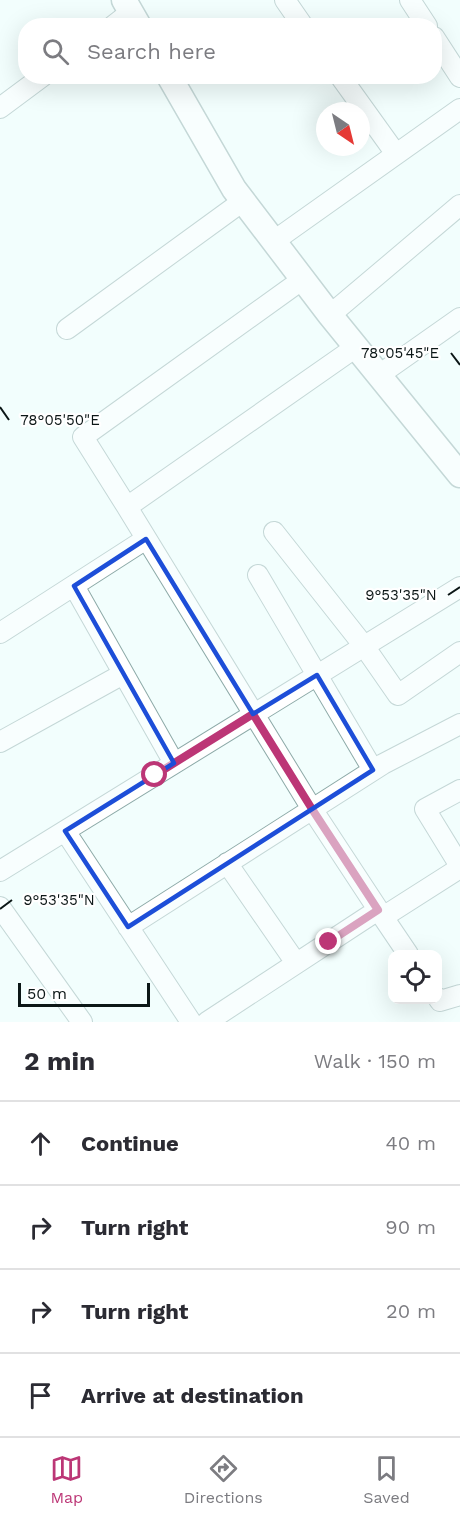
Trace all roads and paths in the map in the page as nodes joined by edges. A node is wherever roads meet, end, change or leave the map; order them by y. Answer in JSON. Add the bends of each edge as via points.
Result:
{"nodes":[{"id":1,"x":285,"y":0,"type":"edge"},
{"id":2,"x":411,"y":0,"type":"edge"},
{"id":3,"x":297,"y":18,"type":"edge"},
{"id":4,"x":422,"y":18,"type":"edge"},
{"id":5,"x":442,"y":48,"type":"edge"},
{"id":6,"x":460,"y":77,"type":"edge"},
{"id":7,"x":32,"y":84,"type":"edge"},
{"id":8,"x":174,"y":84,"type":"edge"},
{"id":9,"x":346,"y":84,"type":"edge"},
{"id":10,"x":0,"y":108,"type":"edge"},
{"id":11,"x":460,"y":108,"type":"edge"},
{"id":12,"x":396,"y":154,"type":"junction"},
{"id":13,"x":243,"y":201,"type":"junction"},
{"id":14,"x":460,"y":205,"type":"edge"},
{"id":15,"x":274,"y":241,"type":"junction"},
{"id":16,"x":303,"y":279,"type":"junction"},
{"id":17,"x":330,"y":315,"type":"junction"},
{"id":18,"x":460,"y":318,"type":"edge"},
{"id":19,"x":67,"y":329,"type":"dead end"},
{"id":20,"x":356,"y":347,"type":"junction"},
{"id":21,"x":379,"y":375,"type":"junction"},
{"id":22,"x":457,"y":466,"type":"edge"},
{"id":23,"x":127,"y":507,"type":"junction"},
{"id":24,"x":273,"y":532,"type":"dead end"},
{"id":25,"x":146,"y":539,"type":"junction"},
{"id":26,"x":258,"y":576,"type":"dead end"},
{"id":27,"x":74,"y":586,"type":"junction"},
{"id":28,"x":460,"y":587,"type":"edge"},
{"id":29,"x":0,"y":633,"type":"edge"},
{"id":30,"x":364,"y":646,"type":"junction"},
{"id":31,"x":460,"y":652,"type":"edge"},
{"id":32,"x":123,"y":674,"type":"junction"},
{"id":33,"x":317,"y":675,"type":"junction"},
{"id":34,"x":253,"y":714,"type":"junction"},
{"id":35,"x":460,"y":724,"type":"edge"},
{"id":36,"x":0,"y":742,"type":"edge"},
{"id":37,"x":174,"y":763,"type":"junction"},
{"id":38,"x":373,"y":770,"type":"junction"},
{"id":39,"x":460,"y":790,"type":"edge"},
{"id":40,"x":312,"y":809,"type":"junction"},
{"id":41,"x":65,"y":831,"type":"junction"},
{"id":42,"x":227,"y":863,"type":"junction"},
{"id":43,"x":460,"y":867,"type":"edge"},
{"id":44,"x":0,"y":871,"type":"edge"},
{"id":45,"x":0,"y":907,"type":"edge"},
{"id":46,"x":380,"y":913,"type":"junction"},
{"id":47,"x":128,"y":927,"type":"junction"},
{"id":48,"x":405,"y":950,"type":"edge"},
{"id":49,"x":296,"y":963,"type":"junction"},
{"id":50,"x":460,"y":995,"type":"edge"},
{"id":51,"x":442,"y":1000,"type":"edge"},
{"id":52,"x":82,"y":1022,"type":"edge"},
{"id":53,"x":191,"y":1022,"type":"edge"},
{"id":54,"x":207,"y":1022,"type":"edge"}],
"edges":[{"from":1,"to":3,"type":"street"},
{"from":2,"to":4,"type":"street"},
{"from":5,"to":6,"type":"street"},
{"from":7,"to":10,"type":"street"},
{"from":8,"to":13,"type":"street"},
{"from":9,"to":12,"type":"street"},
{"from":11,"to":12,"type":"street"},
{"from":12,"to":15,"type":"street"},
{"from":13,"to":15,"type":"street"},
{"from":13,"to":19,"type":"street"},
{"from":14,"to":17,"type":"street"},
{"from":15,"to":16,"type":"street"},
{"from":16,"to":17,"type":"street"},
{"from":16,"to":23,"type":"street","via":[[82,437]]},
{"from":17,"to":20,"type":"street"},
{"from":18,"to":21,"type":"street"},
{"from":20,"to":21,"type":"street"},
{"from":20,"to":23,"type":"street"},
{"from":21,"to":22,"type":"street"},
{"from":23,"to":25,"type":"street"},
{"from":24,"to":30,"type":"street"},
{"from":25,"to":27,"type":"street"},
{"from":25,"to":34,"type":"street"},
{"from":26,"to":33,"type":"street"},
{"from":27,"to":29,"type":"street"},
{"from":27,"to":32,"type":"street"},
{"from":28,"to":30,"type":"street"},
{"from":30,"to":31,"type":"street","via":[[398,695]]},
{"from":30,"to":33,"type":"street"},
{"from":32,"to":36,"type":"street"},
{"from":32,"to":37,"type":"street"},
{"from":33,"to":34,"type":"street"},
{"from":33,"to":38,"type":"street"},
{"from":34,"to":37,"type":"street"},
{"from":34,"to":40,"type":"street"},
{"from":35,"to":38,"type":"street"},
{"from":37,"to":41,"type":"street"},
{"from":38,"to":40,"type":"street"},
{"from":39,"to":43,"type":"street","via":[[425,809]]},
{"from":40,"to":42,"type":"street"},
{"from":40,"to":46,"type":"street"},
{"from":41,"to":44,"type":"street"},
{"from":41,"to":47,"type":"street"},
{"from":42,"to":47,"type":"street"},
{"from":42,"to":49,"type":"street"},
{"from":43,"to":46,"type":"street"},
{"from":45,"to":52,"type":"street"},
{"from":46,"to":48,"type":"street"},
{"from":46,"to":49,"type":"street"},
{"from":47,"to":53,"type":"street"},
{"from":49,"to":54,"type":"street"},
{"from":50,"to":51,"type":"street"}]}
